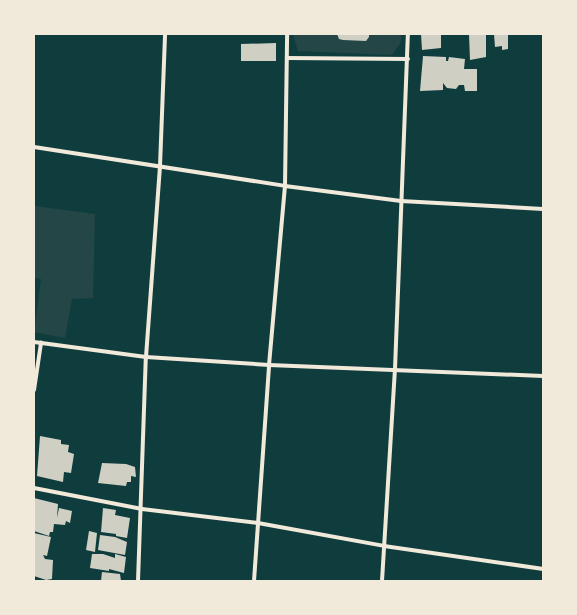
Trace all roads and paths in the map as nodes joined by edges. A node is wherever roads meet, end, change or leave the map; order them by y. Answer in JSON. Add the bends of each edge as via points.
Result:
{"nodes":[{"id":1,"x":165,"y":34,"type":"edge"},
{"id":2,"x":287,"y":34,"type":"edge"},
{"id":3,"x":408,"y":34,"type":"edge"},
{"id":4,"x":287,"y":58,"type":"junction"},
{"id":5,"x":408,"y":59,"type":"junction"},
{"id":6,"x":34,"y":147,"type":"edge"},
{"id":7,"x":160,"y":166,"type":"junction"},
{"id":8,"x":285,"y":186,"type":"junction"},
{"id":9,"x":401,"y":201,"type":"junction"},
{"id":10,"x":543,"y":209,"type":"edge"},
{"id":11,"x":34,"y":342,"type":"edge"},
{"id":12,"x":41,"y":343,"type":"junction"},
{"id":13,"x":146,"y":357,"type":"junction"},
{"id":14,"x":269,"y":365,"type":"junction"},
{"id":15,"x":395,"y":369,"type":"junction"},
{"id":16,"x":543,"y":376,"type":"edge"},
{"id":17,"x":34,"y":390,"type":"edge"},
{"id":18,"x":34,"y":488,"type":"edge"},
{"id":19,"x":142,"y":509,"type":"junction"},
{"id":20,"x":258,"y":523,"type":"junction"},
{"id":21,"x":384,"y":546,"type":"junction"},
{"id":22,"x":543,"y":569,"type":"edge"},
{"id":23,"x":138,"y":581,"type":"edge"},
{"id":24,"x":254,"y":581,"type":"edge"},
{"id":25,"x":382,"y":581,"type":"edge"}],
"edges":[{"from":1,"to":7,"type":"street"},
{"from":2,"to":4,"type":"street"},
{"from":3,"to":5,"type":"street"},
{"from":4,"to":5,"type":"street"},
{"from":4,"to":8,"type":"street"},
{"from":5,"to":9,"type":"street"},
{"from":6,"to":7,"type":"street"},
{"from":7,"to":8,"type":"street"},
{"from":7,"to":13,"type":"street"},
{"from":8,"to":9,"type":"street"},
{"from":8,"to":14,"type":"street"},
{"from":9,"to":10,"type":"street"},
{"from":9,"to":15,"type":"street"},
{"from":11,"to":12,"type":"street"},
{"from":12,"to":13,"type":"street"},
{"from":12,"to":17,"type":"street"},
{"from":13,"to":14,"type":"street"},
{"from":13,"to":19,"type":"street"},
{"from":14,"to":15,"type":"street"},
{"from":14,"to":20,"type":"street"},
{"from":15,"to":16,"type":"street"},
{"from":15,"to":21,"type":"street"},
{"from":18,"to":19,"type":"street"},
{"from":19,"to":20,"type":"street"},
{"from":19,"to":23,"type":"street"},
{"from":20,"to":21,"type":"street"},
{"from":20,"to":24,"type":"street"},
{"from":21,"to":22,"type":"street"},
{"from":21,"to":25,"type":"street"}]}
